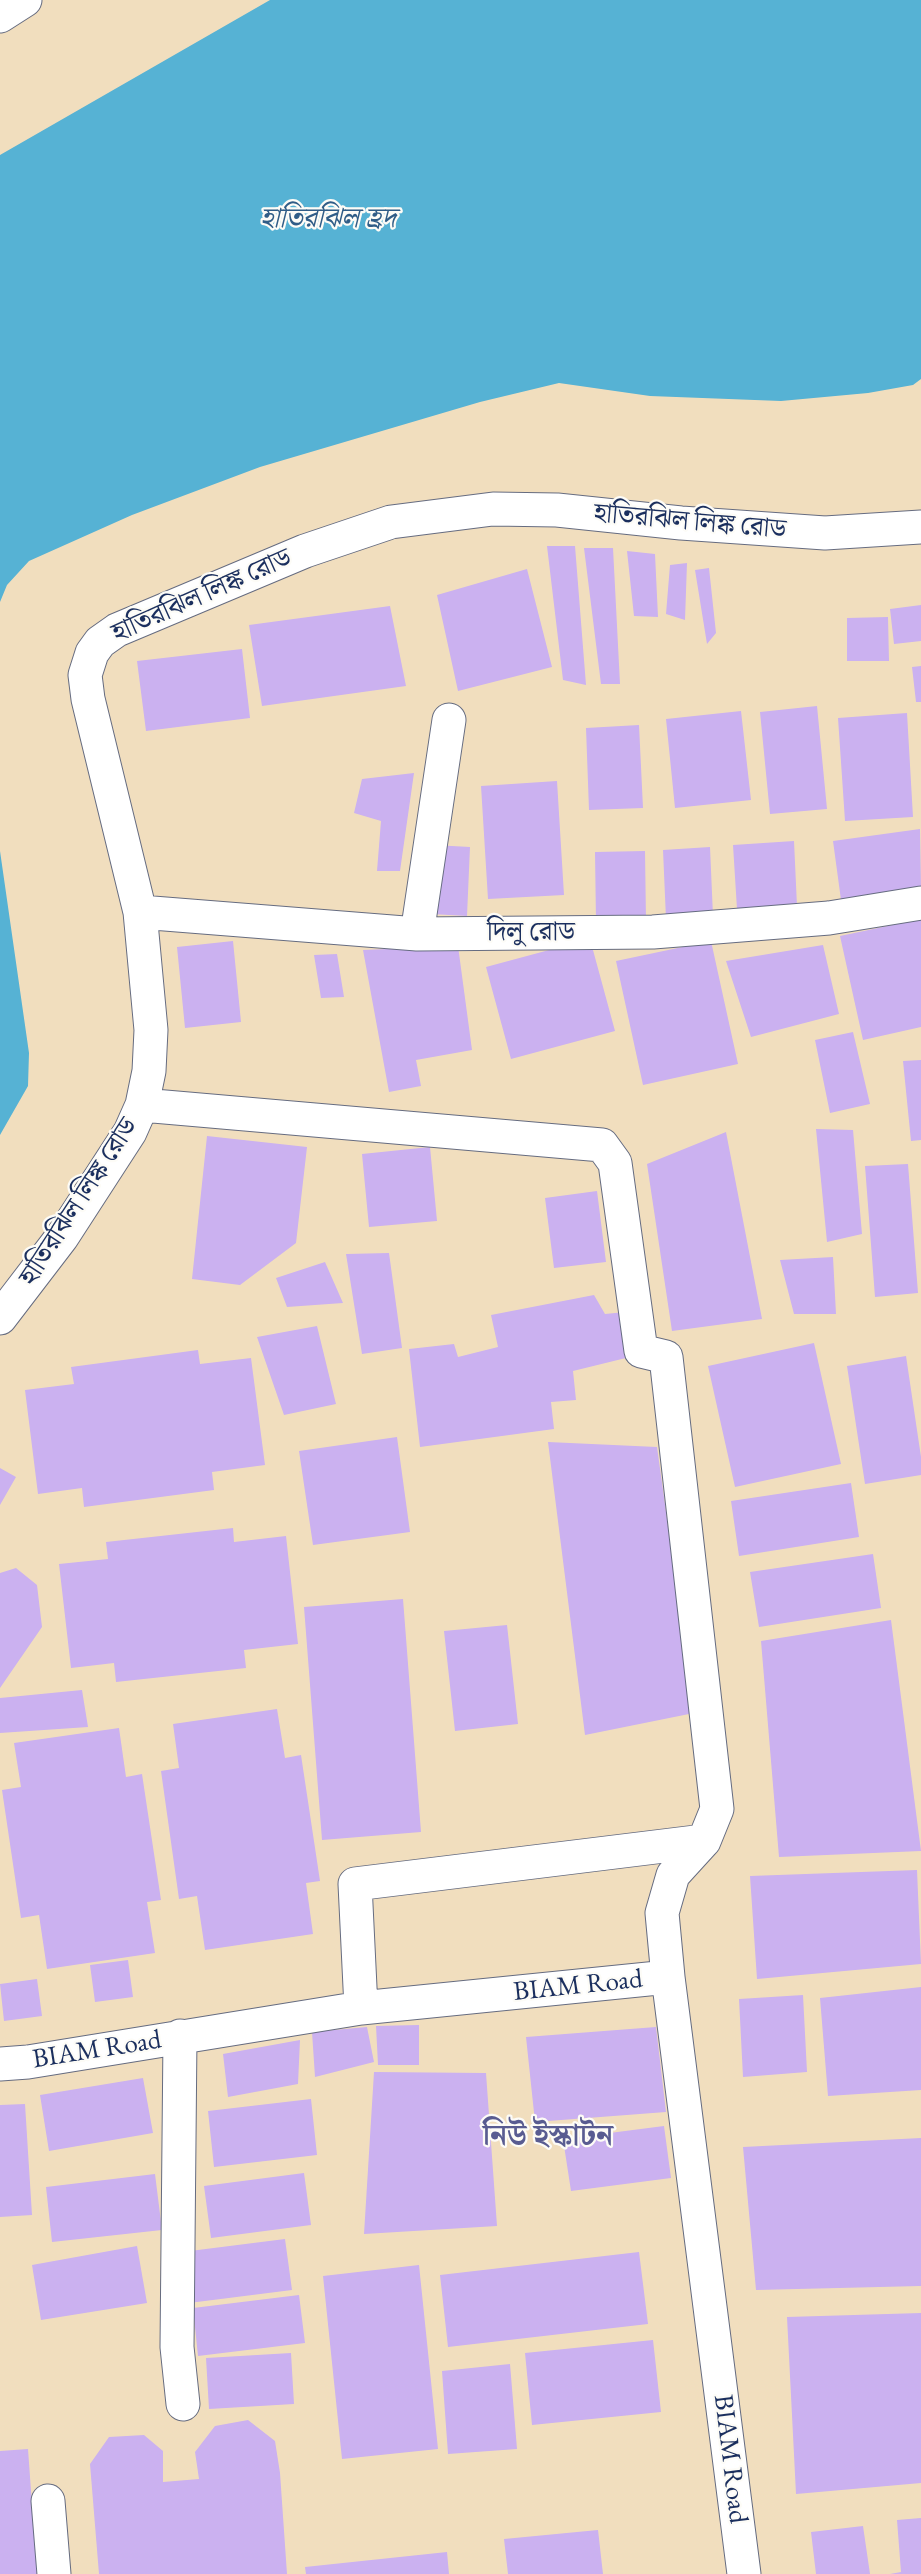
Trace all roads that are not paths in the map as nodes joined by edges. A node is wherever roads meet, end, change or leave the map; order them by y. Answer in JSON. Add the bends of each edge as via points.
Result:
{"nodes":[{"id":1,"x":25,"y":0,"type":"edge"},
{"id":2,"x":0,"y":15,"type":"edge"},
{"id":3,"x":921,"y":527,"type":"edge"},
{"id":4,"x":449,"y":720,"type":"dead end"},
{"id":5,"x":921,"y":903,"type":"edge"},
{"id":6,"x":140,"y":912,"type":"junction"},
{"id":7,"x":417,"y":934,"type":"junction"},
{"id":8,"x":142,"y":1105,"type":"junction"},
{"id":9,"x":0,"y":1318,"type":"edge"},
{"id":10,"x":704,"y":1841,"type":"junction"},
{"id":11,"x":668,"y":1977,"type":"junction"},
{"id":12,"x":361,"y":2008,"type":"junction"},
{"id":13,"x":180,"y":2036,"type":"junction"},
{"id":14,"x":0,"y":2064,"type":"edge"},
{"id":15,"x":183,"y":2404,"type":"dead end"},
{"id":16,"x":48,"y":2501,"type":"dead end"},
{"id":17,"x":54,"y":2574,"type":"edge"},
{"id":18,"x":744,"y":2574,"type":"edge"}],
"edges":[{"from":1,"to":2,"type":"street"},
{"from":3,"to":6,"type":"street","name":"হাতিরঝিল লিঙ্ক রোড","via":[[825,533],[557,510],[493,509],[424,517],[391,522],[305,551],[117,630],[92,653],[85,675]]},
{"from":4,"to":7,"type":"street"},
{"from":5,"to":7,"type":"street","name":"দিলু রোড","via":[[744,927],[653,932]]},
{"from":6,"to":7,"type":"street","name":"দিলু রোড"},
{"from":6,"to":8,"type":"street","name":"হাতিরঝিল লিঙ্ক রোড","via":[[151,1030]]},
{"from":8,"to":9,"type":"street","name":"হাতিরঝিল লিঙ্ক রোড","via":[[130,1131],[62,1237]]},
{"from":8,"to":10,"type":"street","via":[[602,1145],[615,1163],[641,1351],[666,1358],[717,1809]]},
{"from":10,"to":11,"type":"street","via":[[673,1875],[662,1913]]},
{"from":10,"to":12,"type":"street","via":[[355,1884]]},
{"from":11,"to":12,"type":"street","name":"BIAM Road"},
{"from":11,"to":18,"type":"street","name":"BIAM Road"},
{"from":12,"to":13,"type":"street","name":"BIAM Road"},
{"from":13,"to":14,"type":"street","name":"BIAM Road"},
{"from":13,"to":15,"type":"street","via":[[177,2347]]},
{"from":16,"to":17,"type":"street"}]}
